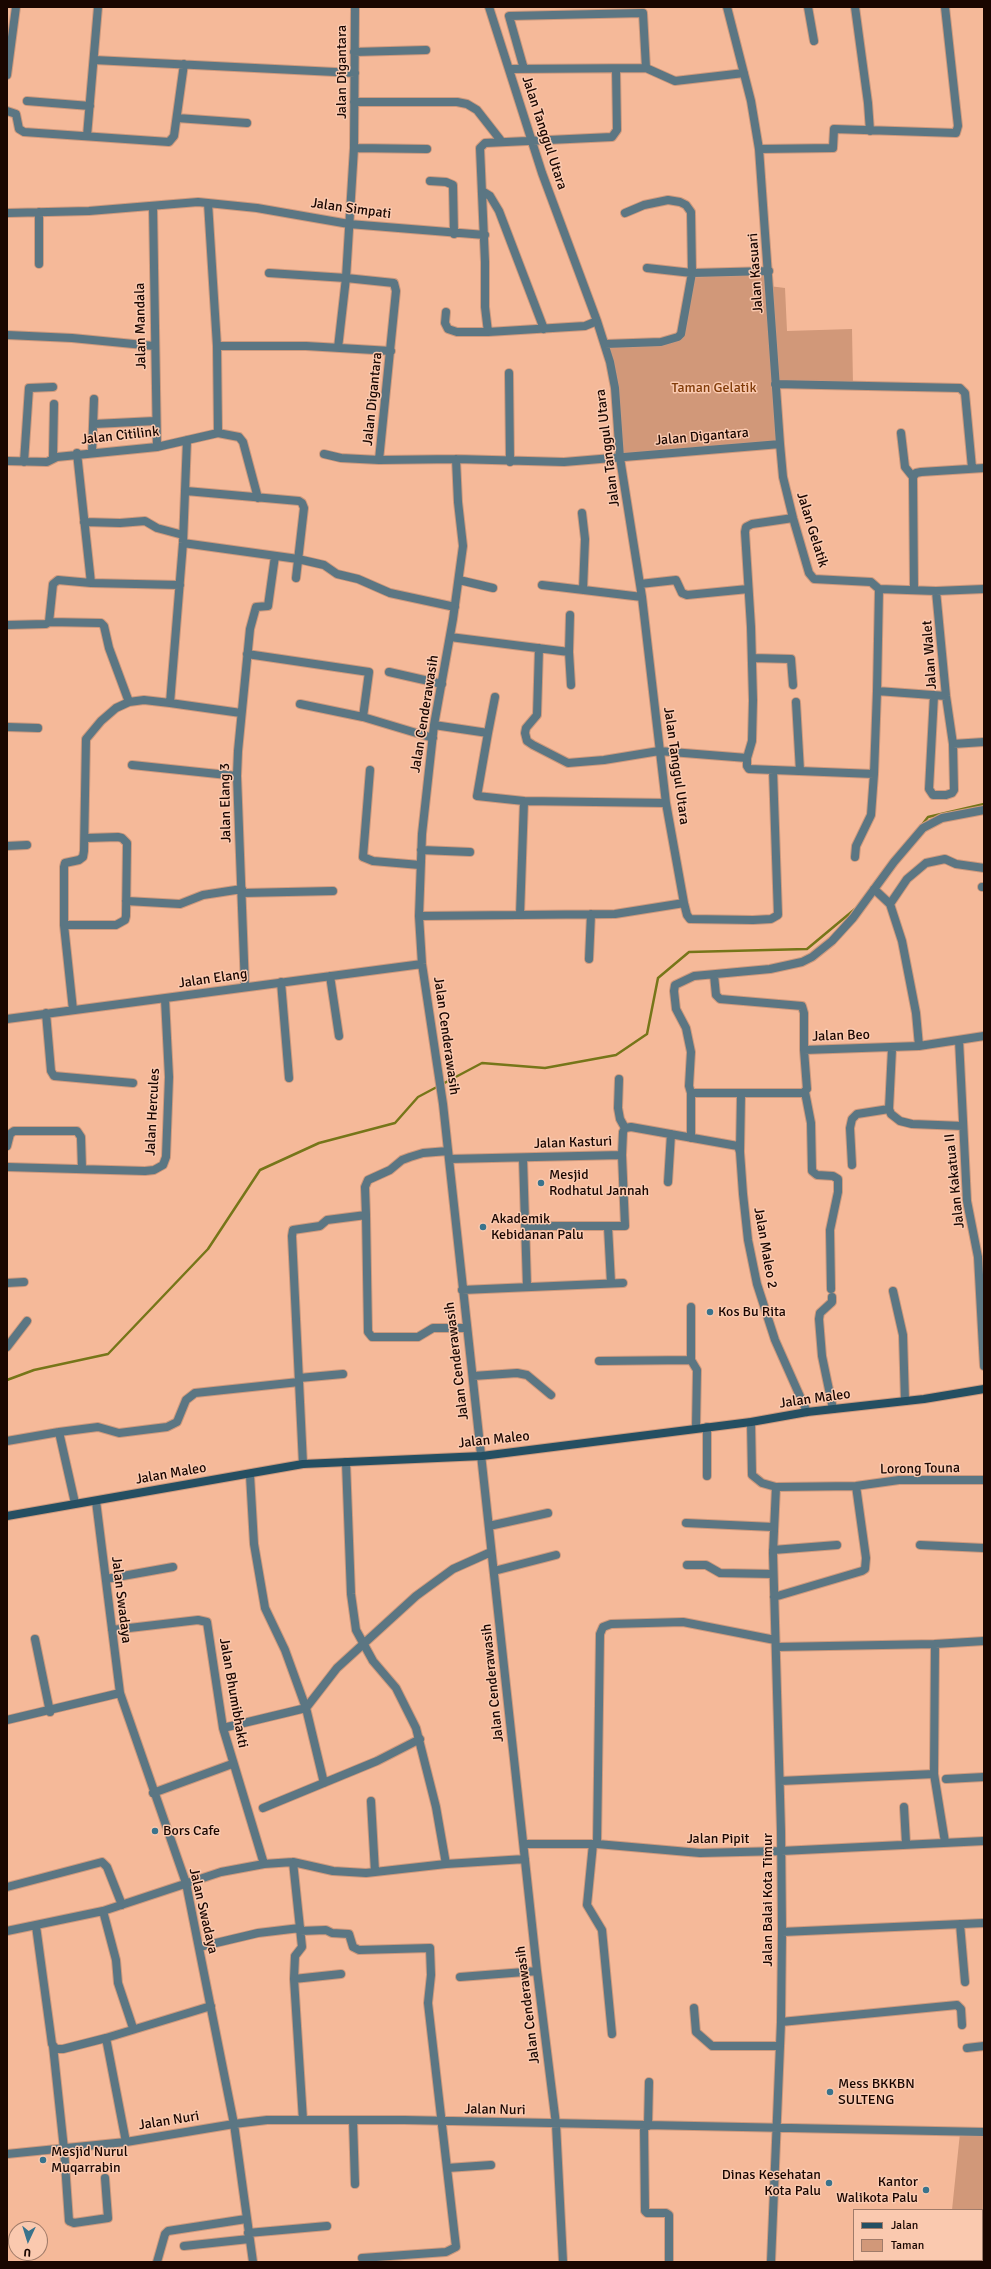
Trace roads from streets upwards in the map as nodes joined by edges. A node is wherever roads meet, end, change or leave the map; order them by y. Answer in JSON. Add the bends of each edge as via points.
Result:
{"nodes":[{"id":1,"x":16,"y":7,"type":"edge"},
{"id":2,"x":98,"y":7,"type":"edge"},
{"id":3,"x":355,"y":7,"type":"edge"},
{"id":4,"x":489,"y":7,"type":"edge"},
{"id":5,"x":728,"y":7,"type":"edge"},
{"id":6,"x":808,"y":7,"type":"edge"},
{"id":7,"x":855,"y":7,"type":"edge"},
{"id":8,"x":945,"y":7,"type":"edge"},
{"id":9,"x":814,"y":41,"type":"dead end"},
{"id":10,"x":426,"y":50,"type":"dead end"},
{"id":11,"x":354,"y":52,"type":"junction"},
{"id":12,"x":94,"y":60,"type":"junction"},
{"id":13,"x":184,"y":64,"type":"junction"},
{"id":14,"x":646,"y":68,"type":"junction"},
{"id":15,"x":510,"y":69,"type":"junction"},
{"id":16,"x":524,"y":69,"type":"junction"},
{"id":17,"x":616,"y":69,"type":"junction"},
{"id":18,"x":744,"y":73,"type":"junction"},
{"id":19,"x":354,"y":74,"type":"junction"},
{"id":20,"x":7,"y":75,"type":"edge"},
{"id":21,"x":27,"y":101,"type":"dead end"},
{"id":22,"x":354,"y":102,"type":"junction"},
{"id":23,"x":90,"y":106,"type":"junction"},
{"id":24,"x":7,"y":111,"type":"edge"},
{"id":25,"x":177,"y":118,"type":"junction"},
{"id":26,"x":247,"y":123,"type":"dead end"},
{"id":27,"x":870,"y":131,"type":"junction"},
{"id":28,"x":87,"y":136,"type":"junction"},
{"id":29,"x":531,"y":141,"type":"junction"},
{"id":30,"x":502,"y":142,"type":"junction"},
{"id":31,"x":354,"y":148,"type":"junction"},
{"id":32,"x":427,"y":149,"type":"dead end"},
{"id":33,"x":759,"y":149,"type":"junction"},
{"id":34,"x":430,"y":181,"type":"dead end"},
{"id":35,"x":482,"y":191,"type":"junction"},
{"id":36,"x":208,"y":203,"type":"junction"},
{"id":37,"x":153,"y":206,"type":"junction"},
{"id":38,"x":39,"y":212,"type":"junction"},
{"id":39,"x":7,"y":213,"type":"edge"},
{"id":40,"x":625,"y":213,"type":"dead end"},
{"id":41,"x":349,"y":224,"type":"junction"},
{"id":42,"x":454,"y":234,"type":"junction"},
{"id":43,"x":485,"y":236,"type":"junction"},
{"id":44,"x":39,"y":264,"type":"dead end"},
{"id":45,"x":646,"y":268,"type":"dead end"},
{"id":46,"x":769,"y":271,"type":"junction"},
{"id":47,"x":269,"y":273,"type":"dead end"},
{"id":48,"x":692,"y":273,"type":"junction"},
{"id":49,"x":346,"y":278,"type":"junction"},
{"id":50,"x":446,"y":312,"type":"dead end"},
{"id":51,"x":596,"y":322,"type":"junction"},
{"id":52,"x":544,"y":329,"type":"junction"},
{"id":53,"x":488,"y":332,"type":"junction"},
{"id":54,"x":7,"y":335,"type":"edge"},
{"id":55,"x":605,"y":344,"type":"junction"},
{"id":56,"x":154,"y":346,"type":"junction"},
{"id":57,"x":217,"y":346,"type":"junction"},
{"id":58,"x":338,"y":348,"type":"junction"},
{"id":59,"x":391,"y":351,"type":"junction"},
{"id":60,"x":509,"y":374,"type":"dead end"},
{"id":61,"x":776,"y":384,"type":"junction"},
{"id":62,"x":53,"y":387,"type":"dead end"},
{"id":63,"x":94,"y":399,"type":"dead end"},
{"id":64,"x":54,"y":404,"type":"dead end"},
{"id":65,"x":155,"y":420,"type":"junction"},
{"id":66,"x":94,"y":424,"type":"junction"},
{"id":67,"x":218,"y":433,"type":"junction"},
{"id":68,"x":901,"y":433,"type":"dead end"},
{"id":69,"x":187,"y":440,"type":"junction"},
{"id":70,"x":780,"y":444,"type":"junction"},
{"id":71,"x":157,"y":447,"type":"junction"},
{"id":72,"x":77,"y":453,"type":"junction"},
{"id":73,"x":92,"y":453,"type":"junction"},
{"id":74,"x":324,"y":454,"type":"dead end"},
{"id":75,"x":53,"y":458,"type":"junction"},
{"id":76,"x":456,"y":459,"type":"junction"},
{"id":77,"x":616,"y":459,"type":"junction"},
{"id":78,"x":379,"y":460,"type":"junction"},
{"id":79,"x":7,"y":461,"type":"edge"},
{"id":80,"x":24,"y":462,"type":"junction"},
{"id":81,"x":510,"y":462,"type":"junction"},
{"id":82,"x":972,"y":468,"type":"junction"},
{"id":83,"x":984,"y":468,"type":"edge"},
{"id":84,"x":913,"y":477,"type":"junction"},
{"id":85,"x":186,"y":491,"type":"junction"},
{"id":86,"x":258,"y":498,"type":"junction"},
{"id":87,"x":582,"y":513,"type":"dead end"},
{"id":88,"x":793,"y":518,"type":"junction"},
{"id":89,"x":84,"y":522,"type":"junction"},
{"id":90,"x":183,"y":539,"type":"junction"},
{"id":91,"x":275,"y":556,"type":"junction"},
{"id":92,"x":298,"y":559,"type":"junction"},
{"id":93,"x":296,"y":578,"type":"dead end"},
{"id":94,"x":459,"y":580,"type":"junction"},
{"id":95,"x":91,"y":583,"type":"junction"},
{"id":96,"x":640,"y":584,"type":"junction"},
{"id":97,"x":180,"y":585,"type":"junction"},
{"id":98,"x":542,"y":585,"type":"dead end"},
{"id":99,"x":493,"y":588,"type":"dead end"},
{"id":100,"x":748,"y":589,"type":"junction"},
{"id":101,"x":879,"y":589,"type":"junction"},
{"id":102,"x":984,"y":589,"type":"edge"},
{"id":103,"x":583,"y":590,"type":"junction"},
{"id":104,"x":914,"y":590,"type":"junction"},
{"id":105,"x":936,"y":591,"type":"junction"},
{"id":106,"x":642,"y":597,"type":"junction"},
{"id":107,"x":455,"y":607,"type":"junction"},
{"id":108,"x":570,"y":615,"type":"dead end"},
{"id":109,"x":49,"y":622,"type":"junction"},
{"id":110,"x":7,"y":625,"type":"edge"},
{"id":111,"x":450,"y":637,"type":"junction"},
{"id":112,"x":539,"y":648,"type":"junction"},
{"id":113,"x":568,"y":652,"type":"junction"},
{"id":114,"x":247,"y":654,"type":"junction"},
{"id":115,"x":752,"y":658,"type":"junction"},
{"id":116,"x":389,"y":672,"type":"dead end"},
{"id":117,"x":442,"y":684,"type":"junction"},
{"id":118,"x":571,"y":685,"type":"dead end"},
{"id":119,"x":793,"y":686,"type":"dead end"},
{"id":120,"x":877,"y":691,"type":"junction"},
{"id":121,"x":934,"y":695,"type":"junction"},
{"id":122,"x":946,"y":696,"type":"junction"},
{"id":123,"x":495,"y":697,"type":"dead end"},
{"id":124,"x":129,"y":702,"type":"junction"},
{"id":125,"x":796,"y":702,"type":"dead end"},
{"id":126,"x":170,"y":703,"type":"junction"},
{"id":127,"x":300,"y":704,"type":"dead end"},
{"id":128,"x":241,"y":713,"type":"junction"},
{"id":129,"x":363,"y":717,"type":"junction"},
{"id":130,"x":434,"y":725,"type":"junction"},
{"id":131,"x":7,"y":727,"type":"edge"},
{"id":132,"x":38,"y":728,"type":"dead end"},
{"id":133,"x":488,"y":733,"type":"junction"},
{"id":134,"x":433,"y":738,"type":"junction"},
{"id":135,"x":984,"y":742,"type":"edge"},
{"id":136,"x":953,"y":744,"type":"junction"},
{"id":137,"x":659,"y":751,"type":"junction"},
{"id":138,"x":747,"y":758,"type":"junction"},
{"id":139,"x":132,"y":766,"type":"dead end"},
{"id":140,"x":370,"y":770,"type":"dead end"},
{"id":141,"x":773,"y":770,"type":"junction"},
{"id":142,"x":800,"y":771,"type":"junction"},
{"id":143,"x":874,"y":774,"type":"junction"},
{"id":144,"x":237,"y":776,"type":"junction"},
{"id":145,"x":524,"y":801,"type":"junction"},
{"id":146,"x":662,"y":803,"type":"junction"},
{"id":147,"x":984,"y":810,"type":"edge"},
{"id":148,"x":86,"y":838,"type":"junction"},
{"id":149,"x":27,"y":845,"type":"dead end"},
{"id":150,"x":7,"y":846,"type":"edge"},
{"id":151,"x":421,"y":850,"type":"junction"},
{"id":152,"x":470,"y":852,"type":"dead end"},
{"id":153,"x":854,"y":857,"type":"dead end"},
{"id":154,"x":420,"y":865,"type":"junction"},
{"id":155,"x":984,"y":868,"type":"edge"},
{"id":156,"x":874,"y":889,"type":"junction"},
{"id":157,"x":242,"y":891,"type":"junction"},
{"id":158,"x":333,"y":891,"type":"dead end"},
{"id":159,"x":126,"y":901,"type":"junction"},
{"id":160,"x":679,"y":903,"type":"junction"},
{"id":161,"x":890,"y":904,"type":"junction"},
{"id":162,"x":591,"y":914,"type":"junction"},
{"id":163,"x":520,"y":915,"type":"junction"},
{"id":164,"x":419,"y":916,"type":"junction"},
{"id":165,"x":64,"y":925,"type":"junction"},
{"id":166,"x":589,"y":959,"type":"dead end"},
{"id":167,"x":422,"y":964,"type":"junction"},
{"id":168,"x":714,"y":975,"type":"junction"},
{"id":169,"x":330,"y":976,"type":"junction"},
{"id":170,"x":281,"y":982,"type":"junction"},
{"id":171,"x":245,"y":987,"type":"junction"},
{"id":172,"x":165,"y":998,"type":"junction"},
{"id":173,"x":72,"y":1010,"type":"junction"},
{"id":174,"x":46,"y":1013,"type":"junction"},
{"id":175,"x":7,"y":1019,"type":"edge"},
{"id":176,"x":339,"y":1036,"type":"dead end"},
{"id":177,"x":984,"y":1036,"type":"edge"},
{"id":178,"x":959,"y":1040,"type":"junction"},
{"id":179,"x":919,"y":1046,"type":"junction"},
{"id":180,"x":892,"y":1048,"type":"junction"},
{"id":181,"x":804,"y":1050,"type":"junction"},
{"id":182,"x":289,"y":1078,"type":"dead end"},
{"id":183,"x":619,"y":1079,"type":"dead end"},
{"id":184,"x":132,"y":1083,"type":"dead end"},
{"id":185,"x":806,"y":1092,"type":"junction"},
{"id":186,"x":691,"y":1093,"type":"junction"},
{"id":187,"x":741,"y":1094,"type":"junction"},
{"id":188,"x":889,"y":1109,"type":"junction"},
{"id":189,"x":963,"y":1126,"type":"junction"},
{"id":190,"x":625,"y":1128,"type":"junction"},
{"id":191,"x":671,"y":1134,"type":"junction"},
{"id":192,"x":691,"y":1138,"type":"junction"},
{"id":193,"x":7,"y":1146,"type":"edge"},
{"id":194,"x":740,"y":1152,"type":"junction"},
{"id":195,"x":449,"y":1155,"type":"junction"},
{"id":196,"x":622,"y":1155,"type":"junction"},
{"id":197,"x":523,"y":1158,"type":"junction"},
{"id":198,"x":852,"y":1165,"type":"dead end"},
{"id":199,"x":7,"y":1167,"type":"edge"},
{"id":200,"x":82,"y":1169,"type":"junction"},
{"id":201,"x":668,"y":1182,"type":"dead end"},
{"id":202,"x":366,"y":1215,"type":"junction"},
{"id":203,"x":526,"y":1226,"type":"junction"},
{"id":204,"x":608,"y":1227,"type":"junction"},
{"id":205,"x":24,"y":1282,"type":"dead end"},
{"id":206,"x":7,"y":1283,"type":"edge"},
{"id":207,"x":610,"y":1283,"type":"junction"},
{"id":208,"x":623,"y":1283,"type":"dead end"},
{"id":209,"x":527,"y":1286,"type":"junction"},
{"id":210,"x":982,"y":1286,"type":"edge"},
{"id":211,"x":462,"y":1290,"type":"junction"},
{"id":212,"x":893,"y":1291,"type":"dead end"},
{"id":213,"x":691,"y":1307,"type":"dead end"},
{"id":214,"x":27,"y":1321,"type":"dead end"},
{"id":215,"x":466,"y":1328,"type":"junction"},
{"id":216,"x":7,"y":1347,"type":"edge"},
{"id":217,"x":691,"y":1360,"type":"junction"},
{"id":218,"x":600,"y":1361,"type":"dead end"},
{"id":219,"x":984,"y":1366,"type":"edge"},
{"id":220,"x":342,"y":1374,"type":"dead end"},
{"id":221,"x":473,"y":1376,"type":"junction"},
{"id":222,"x":299,"y":1380,"type":"junction"},
{"id":223,"x":984,"y":1389,"type":"edge"},
{"id":224,"x":551,"y":1395,"type":"dead end"},
{"id":225,"x":905,"y":1401,"type":"junction"},
{"id":226,"x":833,"y":1409,"type":"junction"},
{"id":227,"x":807,"y":1412,"type":"junction"},
{"id":228,"x":751,"y":1422,"type":"junction"},
{"id":229,"x":707,"y":1427,"type":"junction"},
{"id":230,"x":696,"y":1428,"type":"junction"},
{"id":231,"x":59,"y":1432,"type":"junction"},
{"id":232,"x":7,"y":1441,"type":"edge"},
{"id":233,"x":482,"y":1456,"type":"junction"},
{"id":234,"x":346,"y":1462,"type":"junction"},
{"id":235,"x":303,"y":1464,"type":"junction"},
{"id":236,"x":250,"y":1474,"type":"junction"},
{"id":237,"x":708,"y":1476,"type":"dead end"},
{"id":238,"x":984,"y":1480,"type":"edge"},
{"id":239,"x":856,"y":1486,"type":"junction"},
{"id":240,"x":776,"y":1487,"type":"junction"},
{"id":241,"x":96,"y":1501,"type":"junction"},
{"id":242,"x":76,"y":1503,"type":"junction"},
{"id":243,"x":548,"y":1513,"type":"dead end"},
{"id":244,"x":7,"y":1516,"type":"edge"},
{"id":245,"x":686,"y":1523,"type":"dead end"},
{"id":246,"x":489,"y":1526,"type":"junction"},
{"id":247,"x":773,"y":1527,"type":"junction"},
{"id":248,"x":837,"y":1545,"type":"dead end"},
{"id":249,"x":920,"y":1545,"type":"dead end"},
{"id":250,"x":984,"y":1548,"type":"edge"},
{"id":251,"x":773,"y":1550,"type":"junction"},
{"id":252,"x":491,"y":1552,"type":"junction"},
{"id":253,"x":556,"y":1555,"type":"dead end"},
{"id":254,"x":686,"y":1565,"type":"dead end"},
{"id":255,"x":172,"y":1567,"type":"dead end"},
{"id":256,"x":494,"y":1571,"type":"junction"},
{"id":257,"x":773,"y":1574,"type":"junction"},
{"id":258,"x":106,"y":1579,"type":"junction"},
{"id":259,"x":774,"y":1597,"type":"junction"},
{"id":260,"x":112,"y":1630,"type":"junction"},
{"id":261,"x":35,"y":1639,"type":"dead end"},
{"id":262,"x":984,"y":1641,"type":"edge"},
{"id":263,"x":362,"y":1644,"type":"junction"},
{"id":264,"x":776,"y":1644,"type":"junction"},
{"id":265,"x":935,"y":1644,"type":"junction"},
{"id":266,"x":120,"y":1693,"type":"junction"},
{"id":267,"x":306,"y":1708,"type":"junction"},
{"id":268,"x":50,"y":1712,"type":"junction"},
{"id":269,"x":7,"y":1720,"type":"edge"},
{"id":270,"x":223,"y":1728,"type":"junction"},
{"id":271,"x":420,"y":1739,"type":"junction"},
{"id":272,"x":232,"y":1764,"type":"junction"},
{"id":273,"x":934,"y":1774,"type":"junction"},
{"id":274,"x":984,"y":1777,"type":"edge"},
{"id":275,"x":946,"y":1779,"type":"dead end"},
{"id":276,"x":780,"y":1781,"type":"junction"},
{"id":277,"x":324,"y":1783,"type":"junction"},
{"id":278,"x":153,"y":1793,"type":"junction"},
{"id":279,"x":371,"y":1801,"type":"dead end"},
{"id":280,"x":904,"y":1807,"type":"dead end"},
{"id":281,"x":263,"y":1808,"type":"dead end"},
{"id":282,"x":984,"y":1841,"type":"edge"},
{"id":283,"x":945,"y":1842,"type":"junction"},
{"id":284,"x":524,"y":1844,"type":"junction"},
{"id":285,"x":595,"y":1844,"type":"junction"},
{"id":286,"x":906,"y":1844,"type":"junction"},
{"id":287,"x":781,"y":1851,"type":"junction"},
{"id":288,"x":525,"y":1859,"type":"junction"},
{"id":289,"x":293,"y":1862,"type":"junction"},
{"id":290,"x":264,"y":1864,"type":"junction"},
{"id":291,"x":446,"y":1864,"type":"junction"},
{"id":292,"x":375,"y":1872,"type":"junction"},
{"id":293,"x":186,"y":1883,"type":"junction"},
{"id":294,"x":7,"y":1887,"type":"edge"},
{"id":295,"x":122,"y":1905,"type":"junction"},
{"id":296,"x":103,"y":1911,"type":"junction"},
{"id":297,"x":984,"y":1923,"type":"edge"},
{"id":298,"x":960,"y":1924,"type":"junction"},
{"id":299,"x":36,"y":1926,"type":"junction"},
{"id":300,"x":300,"y":1930,"type":"junction"},
{"id":301,"x":7,"y":1931,"type":"edge"},
{"id":302,"x":782,"y":1932,"type":"junction"},
{"id":303,"x":199,"y":1947,"type":"junction"},
{"id":304,"x":537,"y":1972,"type":"junction"},
{"id":305,"x":341,"y":1974,"type":"dead end"},
{"id":306,"x":460,"y":1977,"type":"dead end"},
{"id":307,"x":294,"y":1979,"type":"junction"},
{"id":308,"x":965,"y":1982,"type":"dead end"},
{"id":309,"x":211,"y":2006,"type":"junction"},
{"id":310,"x":694,"y":2008,"type":"dead end"},
{"id":311,"x":781,"y":2022,"type":"junction"},
{"id":312,"x":962,"y":2026,"type":"dead end"},
{"id":313,"x":133,"y":2028,"type":"junction"},
{"id":314,"x":612,"y":2034,"type":"dead end"},
{"id":315,"x":106,"y":2038,"type":"junction"},
{"id":316,"x":53,"y":2046,"type":"junction"},
{"id":317,"x":780,"y":2046,"type":"junction"},
{"id":318,"x":984,"y":2046,"type":"edge"},
{"id":319,"x":967,"y":2048,"type":"dead end"},
{"id":320,"x":649,"y":2082,"type":"dead end"},
{"id":321,"x":303,"y":2120,"type":"junction"},
{"id":322,"x":353,"y":2120,"type":"junction"},
{"id":323,"x":441,"y":2121,"type":"junction"},
{"id":324,"x":234,"y":2124,"type":"junction"},
{"id":325,"x":556,"y":2124,"type":"junction"},
{"id":326,"x":646,"y":2126,"type":"junction"},
{"id":327,"x":778,"y":2128,"type":"junction"},
{"id":328,"x":984,"y":2132,"type":"edge"},
{"id":329,"x":126,"y":2142,"type":"junction"},
{"id":330,"x":64,"y":2149,"type":"junction"},
{"id":331,"x":7,"y":2154,"type":"edge"},
{"id":332,"x":491,"y":2165,"type":"dead end"},
{"id":333,"x":447,"y":2168,"type":"junction"},
{"id":334,"x":106,"y":2178,"type":"dead end"},
{"id":335,"x":355,"y":2184,"type":"dead end"},
{"id":336,"x":246,"y":2219,"type":"junction"},
{"id":337,"x":327,"y":2226,"type":"dead end"},
{"id":338,"x":248,"y":2236,"type":"junction"},
{"id":339,"x":184,"y":2246,"type":"dead end"},
{"id":340,"x":362,"y":2258,"type":"dead end"},
{"id":341,"x":428,"y":2258,"type":"edge"},
{"id":342,"x":379,"y":2260,"type":"edge"},
{"id":343,"x":157,"y":2262,"type":"edge"},
{"id":344,"x":252,"y":2262,"type":"edge"},
{"id":345,"x":563,"y":2262,"type":"edge"},
{"id":346,"x":669,"y":2262,"type":"edge"},
{"id":347,"x":771,"y":2262,"type":"edge"}],
"edges":[{"from":1,"to":20,"type":"street"},
{"from":2,"to":12,"type":"street"},
{"from":3,"to":11,"type":"street","name":"Jalan Digantara"},
{"from":4,"to":15,"type":"street","name":"Jalan Tanggul Utara"},
{"from":5,"to":18,"type":"street"},
{"from":6,"to":9,"type":"street"},
{"from":7,"to":27,"type":"street","via":[[868,95]]},
{"from":8,"to":27,"type":"street","via":[[958,126],[956,133]]},
{"from":10,"to":11,"type":"street"},
{"from":11,"to":19,"type":"street","name":"Jalan Digantara"},
{"from":12,"to":13,"type":"street"},
{"from":12,"to":23,"type":"street"},
{"from":13,"to":19,"type":"street"},
{"from":13,"to":25,"type":"street"},
{"from":14,"to":16,"type":"street","via":[[643,13],[510,16]]},
{"from":14,"to":17,"type":"street"},
{"from":14,"to":18,"type":"street","via":[[675,81]]},
{"from":15,"to":16,"type":"street"},
{"from":15,"to":29,"type":"street","name":"Jalan Tanggul Utara"},
{"from":16,"to":17,"type":"street"},
{"from":17,"to":29,"type":"street","via":[[615,134],[612,137]]},
{"from":18,"to":33,"type":"street","name":"Jalan Kasuari"},
{"from":19,"to":22,"type":"street","name":"Jalan Digantara"},
{"from":21,"to":23,"type":"street"},
{"from":22,"to":30,"type":"street","via":[[467,104],[477,110]]},
{"from":22,"to":31,"type":"street","name":"Jalan Digantara"},
{"from":23,"to":28,"type":"street"},
{"from":24,"to":28,"type":"street","via":[[16,114],[18,129],[24,132]]},
{"from":25,"to":26,"type":"street"},
{"from":25,"to":28,"type":"street","via":[[174,136],[169,142]]},
{"from":27,"to":33,"type":"street","via":[[834,129],[833,148]]},
{"from":29,"to":30,"type":"street"},
{"from":29,"to":51,"type":"street","name":"Jalan Tanggul Utara"},
{"from":30,"to":35,"type":"street","via":[[485,143],[480,148]]},
{"from":31,"to":32,"type":"street"},
{"from":31,"to":41,"type":"street","name":"Jalan Digantara"},
{"from":33,"to":46,"type":"street","name":"Jalan Kasuari"},
{"from":34,"to":42,"type":"street","via":[[451,182],[453,185]]},
{"from":35,"to":43,"type":"street"},
{"from":35,"to":52,"type":"street","via":[[490,196],[499,211]]},
{"from":36,"to":37,"type":"street","name":"Jalan Simpati"},
{"from":36,"to":41,"type":"street","name":"Jalan Simpati","via":[[257,208]]},
{"from":36,"to":57,"type":"street"},
{"from":37,"to":38,"type":"street","name":"Jalan Simpati"},
{"from":37,"to":56,"type":"street","name":"Jalan Mandala"},
{"from":38,"to":39,"type":"street","name":"Jalan Simpati"},
{"from":38,"to":44,"type":"street"},
{"from":40,"to":48,"type":"street","via":[[644,205],[668,200],[686,205],[691,212],[692,220]]},
{"from":41,"to":42,"type":"street","name":"Jalan Simpati"},
{"from":41,"to":49,"type":"street","name":"Jalan Digantara"},
{"from":42,"to":43,"type":"street","name":"Jalan Simpati"},
{"from":43,"to":53,"type":"street","via":[[485,307]]},
{"from":45,"to":48,"type":"street"},
{"from":46,"to":48,"type":"street"},
{"from":46,"to":61,"type":"street","name":"Jalan Kasuari"},
{"from":47,"to":49,"type":"street"},
{"from":48,"to":55,"type":"street","via":[[681,334],[678,338],[661,342]]},
{"from":49,"to":58,"type":"street"},
{"from":49,"to":59,"type":"street","name":"Jalan Digantara","via":[[394,283],[396,291]]},
{"from":50,"to":53,"type":"street","via":[[448,329],[456,332]]},
{"from":51,"to":52,"type":"street","via":[[585,326]]},
{"from":51,"to":55,"type":"street","name":"Jalan Tanggul Utara"},
{"from":52,"to":53,"type":"street"},
{"from":54,"to":56,"type":"street"},
{"from":55,"to":77,"type":"street","name":"Jalan Tanggul Utara","via":[[615,388]]},
{"from":56,"to":65,"type":"street","name":"Jalan Mandala"},
{"from":57,"to":58,"type":"street"},
{"from":57,"to":67,"type":"street"},
{"from":58,"to":59,"type":"street"},
{"from":59,"to":78,"type":"street","name":"Jalan Digantara"},
{"from":60,"to":81,"type":"street"},
{"from":61,"to":70,"type":"street","name":"Jalan Kasuari"},
{"from":61,"to":82,"type":"street","via":[[960,388],[965,393]]},
{"from":62,"to":80,"type":"street","via":[[28,388]]},
{"from":63,"to":66,"type":"street"},
{"from":64,"to":75,"type":"street"},
{"from":65,"to":66,"type":"street"},
{"from":65,"to":71,"type":"street","name":"Jalan Mandala"},
{"from":66,"to":73,"type":"street"},
{"from":67,"to":69,"type":"street","name":"Jalan Citilink"},
{"from":67,"to":86,"type":"street","name":"Jalan Citilink","via":[[236,437],[243,442]]},
{"from":68,"to":84,"type":"street","via":[[905,467]]},
{"from":69,"to":71,"type":"street","name":"Jalan Citilink"},
{"from":69,"to":85,"type":"street"},
{"from":70,"to":77,"type":"street","name":"Jalan Digantara"},
{"from":70,"to":88,"type":"street","name":"Jalan Gelatik","via":[[783,477]]},
{"from":71,"to":73,"type":"street","name":"Jalan Citilink"},
{"from":72,"to":73,"type":"street","name":"Jalan Citilink"},
{"from":72,"to":75,"type":"street","name":"Jalan Citilink"},
{"from":72,"to":89,"type":"street"},
{"from":74,"to":78,"type":"street","via":[[341,458]]},
{"from":75,"to":80,"type":"street","name":"Jalan Citilink","via":[[47,462]]},
{"from":76,"to":78,"type":"street","name":"Jalan Digantara"},
{"from":76,"to":81,"type":"street","name":"Jalan Digantara"},
{"from":76,"to":94,"type":"street","name":"Jalan Cenderawasih","via":[[463,546]]},
{"from":77,"to":81,"type":"street","name":"Jalan Digantara"},
{"from":77,"to":96,"type":"street","name":"Jalan Tanggul Utara"},
{"from":79,"to":80,"type":"street","name":"Jalan Citilink"},
{"from":82,"to":83,"type":"street"},
{"from":82,"to":84,"type":"street","via":[[921,472]]},
{"from":84,"to":104,"type":"street"},
{"from":85,"to":86,"type":"street"},
{"from":85,"to":90,"type":"street"},
{"from":86,"to":92,"type":"street","via":[[299,501],[304,505]]},
{"from":87,"to":103,"type":"street","via":[[585,539]]},
{"from":88,"to":100,"type":"street","via":[[746,527],[744,532]]},
{"from":88,"to":101,"type":"street","name":"Jalan Gelatik","via":[[809,573],[814,579],[871,582]]},
{"from":89,"to":90,"type":"street","via":[[145,521]]},
{"from":89,"to":95,"type":"street"},
{"from":90,"to":91,"type":"street"},
{"from":90,"to":97,"type":"street"},
{"from":91,"to":92,"type":"street"},
{"from":91,"to":114,"type":"street","name":"Jalan Elang 3","via":[[268,606],[256,607]]},
{"from":92,"to":93,"type":"street"},
{"from":92,"to":107,"type":"street","via":[[324,565],[337,574],[358,579],[390,594]]},
{"from":94,"to":99,"type":"street"},
{"from":94,"to":107,"type":"street","name":"Jalan Cenderawasih"},
{"from":95,"to":97,"type":"street"},
{"from":95,"to":109,"type":"street","via":[[58,580],[53,584]]},
{"from":96,"to":100,"type":"street","via":[[676,580],[682,593],[687,595]]},
{"from":96,"to":106,"type":"street","name":"Jalan Tanggul Utara"},
{"from":97,"to":126,"type":"street"},
{"from":98,"to":103,"type":"street"},
{"from":100,"to":115,"type":"street"},
{"from":101,"to":104,"type":"street"},
{"from":101,"to":120,"type":"street"},
{"from":102,"to":105,"type":"street"},
{"from":103,"to":106,"type":"street"},
{"from":104,"to":105,"type":"street"},
{"from":105,"to":122,"type":"street","name":"Jalan Walet","via":[[942,632]]},
{"from":106,"to":137,"type":"street","name":"Jalan Tanggul Utara"},
{"from":107,"to":111,"type":"street","name":"Jalan Cenderawasih"},
{"from":108,"to":113,"type":"street"},
{"from":109,"to":110,"type":"street"},
{"from":109,"to":124,"type":"street","via":[[101,623]]},
{"from":111,"to":112,"type":"street"},
{"from":111,"to":117,"type":"street","name":"Jalan Cenderawasih"},
{"from":112,"to":113,"type":"street"},
{"from":112,"to":137,"type":"street","via":[[536,715],[526,728],[527,741],[568,763]]},
{"from":113,"to":118,"type":"street"},
{"from":114,"to":128,"type":"street","name":"Jalan Elang 3"},
{"from":114,"to":129,"type":"street","via":[[369,672]]},
{"from":115,"to":119,"type":"street","via":[[791,659]]},
{"from":115,"to":138,"type":"street","via":[[752,741]]},
{"from":116,"to":117,"type":"street"},
{"from":117,"to":130,"type":"street","name":"Jalan Cenderawasih"},
{"from":120,"to":121,"type":"street"},
{"from":120,"to":143,"type":"street"},
{"from":121,"to":122,"type":"street"},
{"from":121,"to":136,"type":"street","name":"Jalan Walet","via":[[929,789],[933,795],[946,795],[954,790]]},
{"from":122,"to":136,"type":"street","name":"Jalan Walet"},
{"from":123,"to":133,"type":"street"},
{"from":124,"to":126,"type":"street","via":[[144,700]]},
{"from":124,"to":148,"type":"street","via":[[116,708],[86,739]]},
{"from":125,"to":142,"type":"street"},
{"from":126,"to":128,"type":"street"},
{"from":127,"to":129,"type":"street"},
{"from":128,"to":144,"type":"street","name":"Jalan Elang 3"},
{"from":129,"to":134,"type":"street"},
{"from":130,"to":133,"type":"street"},
{"from":130,"to":134,"type":"street","name":"Jalan Cenderawasih"},
{"from":131,"to":132,"type":"street"},
{"from":133,"to":145,"type":"street","via":[[477,796]]},
{"from":134,"to":151,"type":"street","name":"Jalan Cenderawasih"},
{"from":135,"to":136,"type":"street"},
{"from":137,"to":138,"type":"street"},
{"from":137,"to":146,"type":"street","name":"Jalan Tanggul Utara"},
{"from":138,"to":141,"type":"street","via":[[749,769]]},
{"from":139,"to":144,"type":"street"},
{"from":140,"to":154,"type":"street","via":[[363,857],[373,861]]},
{"from":141,"to":142,"type":"street"},
{"from":141,"to":160,"type":"street","via":[[778,914],[771,919],[695,920],[687,915]]},
{"from":142,"to":143,"type":"street"},
{"from":143,"to":153,"type":"street","via":[[871,815],[856,846]]},
{"from":144,"to":157,"type":"street","name":"Jalan Elang 3"},
{"from":145,"to":146,"type":"street"},
{"from":145,"to":163,"type":"street"},
{"from":146,"to":160,"type":"street","name":"Jalan Tanggul Utara"},
{"from":147,"to":156,"type":"street","via":[[942,818],[923,828]]},
{"from":148,"to":159,"type":"street","via":[[118,837],[127,842]]},
{"from":148,"to":165,"type":"street","via":[[83,857],[64,864]]},
{"from":149,"to":150,"type":"street"},
{"from":151,"to":152,"type":"street"},
{"from":151,"to":154,"type":"street","name":"Jalan Cenderawasih"},
{"from":154,"to":164,"type":"street","name":"Jalan Cenderawasih"},
{"from":155,"to":161,"type":"street","via":[[956,864],[945,859],[926,863],[907,878]]},
{"from":156,"to":161,"type":"street"},
{"from":156,"to":168,"type":"street","via":[[854,918],[812,958],[770,969]]},
{"from":157,"to":158,"type":"street"},
{"from":157,"to":159,"type":"street","via":[[202,895],[180,904]]},
{"from":157,"to":171,"type":"street","name":"Jalan Elang 3"},
{"from":159,"to":165,"type":"street","via":[[125,920],[120,924]]},
{"from":160,"to":162,"type":"street","via":[[615,914]]},
{"from":161,"to":179,"type":"street","via":[[905,956]]},
{"from":162,"to":163,"type":"street"},
{"from":162,"to":166,"type":"street"},
{"from":163,"to":164,"type":"street"},
{"from":164,"to":167,"type":"street","name":"Jalan Cenderawasih"},
{"from":165,"to":173,"type":"street"},
{"from":167,"to":169,"type":"street","name":"Jalan Elang"},
{"from":167,"to":195,"type":"street","name":"Jalan Cenderawasih"},
{"from":168,"to":181,"type":"street","via":[[716,995],[720,998],[802,1006]]},
{"from":168,"to":186,"type":"street","via":[[694,976],[675,984],[676,1009],[691,1052]]},
{"from":169,"to":170,"type":"street","name":"Jalan Elang"},
{"from":169,"to":176,"type":"street"},
{"from":170,"to":171,"type":"street","name":"Jalan Elang"},
{"from":170,"to":182,"type":"street"},
{"from":171,"to":172,"type":"street","name":"Jalan Elang"},
{"from":172,"to":173,"type":"street","name":"Jalan Elang"},
{"from":172,"to":200,"type":"street","name":"Jalan Hercules","via":[[169,1077],[166,1157],[163,1164],[154,1170]]},
{"from":173,"to":174,"type":"street","name":"Jalan Elang"},
{"from":174,"to":175,"type":"street","name":"Jalan Elang"},
{"from":174,"to":184,"type":"street","via":[[51,1071],[54,1076]]},
{"from":177,"to":178,"type":"street","name":"Jalan Beo"},
{"from":178,"to":179,"type":"street","name":"Jalan Beo"},
{"from":178,"to":189,"type":"street","name":"Jalan Kakatua II"},
{"from":179,"to":180,"type":"street","name":"Jalan Beo"},
{"from":180,"to":181,"type":"street","name":"Jalan Beo"},
{"from":180,"to":188,"type":"street"},
{"from":181,"to":185,"type":"street","name":"Jalan Beo"},
{"from":183,"to":190,"type":"street","via":[[618,1108]]},
{"from":185,"to":187,"type":"street"},
{"from":185,"to":226,"type":"street","name":"Jalan Beo","via":[[811,1123],[812,1171],[817,1175],[833,1176],[838,1179],[838,1192],[830,1230],[832,1302],[820,1313],[819,1319],[822,1356]]},
{"from":186,"to":187,"type":"street"},
{"from":186,"to":192,"type":"street"},
{"from":187,"to":194,"type":"street","name":"Jalan Maleo 2"},
{"from":188,"to":189,"type":"street","via":[[896,1119],[912,1124]]},
{"from":188,"to":198,"type":"street","via":[[857,1114],[852,1118]]},
{"from":189,"to":210,"type":"street","name":"Jalan Kakatua II","via":[[967,1201]]},
{"from":190,"to":191,"type":"street","name":"Jalan Kasturi"},
{"from":190,"to":196,"type":"street","name":"Jalan Kasturi"},
{"from":191,"to":192,"type":"street","name":"Jalan Kasturi"},
{"from":191,"to":201,"type":"street"},
{"from":192,"to":194,"type":"street","name":"Jalan Kasturi","via":[[738,1146]]},
{"from":193,"to":200,"type":"street","via":[[10,1134],[14,1131],[77,1131],[81,1137]]},
{"from":194,"to":227,"type":"street","name":"Jalan Maleo 2","via":[[748,1240],[757,1284],[775,1340]]},
{"from":195,"to":197,"type":"street","name":"Jalan Kasturi"},
{"from":195,"to":202,"type":"street","name":"Jalan Kasturi","via":[[423,1153],[410,1157],[368,1180],[365,1186]]},
{"from":195,"to":211,"type":"street","name":"Jalan Cenderawasih"},
{"from":196,"to":197,"type":"street","name":"Jalan Kasturi"},
{"from":196,"to":204,"type":"street","via":[[626,1224],[622,1227]]},
{"from":197,"to":203,"type":"street"},
{"from":199,"to":200,"type":"street","name":"Jalan Hercules"},
{"from":202,"to":215,"type":"street","via":[[369,1335],[418,1337],[433,1328]]},
{"from":202,"to":222,"type":"street","via":[[327,1220],[320,1226],[296,1229],[292,1233]]},
{"from":203,"to":204,"type":"street"},
{"from":203,"to":209,"type":"street"},
{"from":204,"to":207,"type":"street"},
{"from":205,"to":206,"type":"street"},
{"from":207,"to":208,"type":"street"},
{"from":207,"to":209,"type":"street"},
{"from":209,"to":211,"type":"street"},
{"from":210,"to":219,"type":"street","name":"Jalan Kakatua II"},
{"from":211,"to":215,"type":"street","name":"Jalan Cenderawasih"},
{"from":212,"to":225,"type":"street","via":[[902,1335]]},
{"from":213,"to":217,"type":"street"},
{"from":214,"to":216,"type":"street"},
{"from":215,"to":221,"type":"street","name":"Jalan Cenderawasih"},
{"from":217,"to":218,"type":"street"},
{"from":217,"to":230,"type":"street","via":[[697,1370]]},
{"from":220,"to":222,"type":"street"},
{"from":221,"to":224,"type":"street","via":[[517,1373],[527,1375]]},
{"from":221,"to":233,"type":"street","name":"Jalan Cenderawasih"},
{"from":222,"to":231,"type":"street","via":[[195,1393],[186,1400],[177,1422],[167,1427],[119,1433],[98,1427]]},
{"from":222,"to":235,"type":"street"},
{"from":223,"to":225,"type":"street","name":"Jalan Maleo"},
{"from":225,"to":226,"type":"street","name":"Jalan Maleo"},
{"from":226,"to":227,"type":"street","name":"Jalan Maleo"},
{"from":227,"to":228,"type":"street","name":"Jalan Maleo"},
{"from":228,"to":229,"type":"street","name":"Jalan Maleo"},
{"from":228,"to":240,"type":"street","via":[[752,1476],[762,1483]]},
{"from":229,"to":230,"type":"street","name":"Jalan Maleo"},
{"from":229,"to":237,"type":"street"},
{"from":230,"to":233,"type":"street","name":"Jalan Maleo"},
{"from":231,"to":232,"type":"street"},
{"from":231,"to":242,"type":"street"},
{"from":233,"to":234,"type":"street","name":"Jalan Maleo"},
{"from":233,"to":246,"type":"street","name":"Jalan Cenderawasih"},
{"from":234,"to":235,"type":"street","name":"Jalan Maleo"},
{"from":234,"to":263,"type":"street","via":[[351,1594],[356,1630]]},
{"from":235,"to":236,"type":"street","name":"Jalan Maleo"},
{"from":236,"to":241,"type":"street","name":"Jalan Maleo"},
{"from":236,"to":267,"type":"street","via":[[252,1530],[265,1608],[285,1650]]},
{"from":238,"to":239,"type":"street","name":"Lorong Touna","via":[[899,1480]]},
{"from":239,"to":240,"type":"street","name":"Lorong Touna"},
{"from":239,"to":259,"type":"street","via":[[866,1558],[865,1569]]},
{"from":240,"to":247,"type":"street","name":"Jalan Balai Kota Timur"},
{"from":241,"to":242,"type":"street","name":"Jalan Maleo"},
{"from":241,"to":258,"type":"street","name":"Jalan Swadaya"},
{"from":242,"to":244,"type":"street","name":"Jalan Maleo"},
{"from":243,"to":246,"type":"street"},
{"from":245,"to":247,"type":"street"},
{"from":246,"to":252,"type":"street","name":"Jalan Cenderawasih"},
{"from":247,"to":251,"type":"street","name":"Jalan Balai Kota Timur"},
{"from":248,"to":251,"type":"street"},
{"from":249,"to":250,"type":"street"},
{"from":251,"to":257,"type":"street","name":"Jalan Balai Kota Timur"},
{"from":252,"to":256,"type":"street","name":"Jalan Cenderawasih"},
{"from":252,"to":263,"type":"street","via":[[466,1562],[438,1580]]},
{"from":253,"to":256,"type":"street"},
{"from":254,"to":257,"type":"street","via":[[706,1564],[720,1573]]},
{"from":255,"to":258,"type":"street"},
{"from":256,"to":284,"type":"street","name":"Jalan Cenderawasih"},
{"from":257,"to":259,"type":"street","name":"Jalan Balai Kota Timur"},
{"from":258,"to":260,"type":"street","name":"Jalan Swadaya"},
{"from":259,"to":264,"type":"street","name":"Jalan Balai Kota Timur"},
{"from":260,"to":266,"type":"street","name":"Jalan Swadaya"},
{"from":260,"to":270,"type":"street","name":"Jalan Bhumibhakti","via":[[198,1620],[207,1622]]},
{"from":261,"to":268,"type":"street"},
{"from":262,"to":265,"type":"street"},
{"from":263,"to":267,"type":"street","via":[[337,1668]]},
{"from":263,"to":271,"type":"street","via":[[400,1695]]},
{"from":264,"to":265,"type":"street"},
{"from":264,"to":276,"type":"street","name":"Jalan Balai Kota Timur"},
{"from":264,"to":285,"type":"street","via":[[684,1622],[611,1624],[603,1627],[600,1634]]},
{"from":265,"to":273,"type":"street"},
{"from":266,"to":268,"type":"street"},
{"from":266,"to":278,"type":"street","name":"Jalan Swadaya"},
{"from":267,"to":270,"type":"street"},
{"from":267,"to":277,"type":"street"},
{"from":268,"to":269,"type":"street"},
{"from":270,"to":272,"type":"street","name":"Jalan Bhumibhakti"},
{"from":271,"to":277,"type":"street"},
{"from":271,"to":291,"type":"street"},
{"from":272,"to":278,"type":"street"},
{"from":272,"to":290,"type":"street","name":"Jalan Bhumibhakti"},
{"from":273,"to":276,"type":"street"},
{"from":273,"to":283,"type":"street"},
{"from":274,"to":275,"type":"street"},
{"from":276,"to":287,"type":"street","name":"Jalan Balai Kota Timur"},
{"from":277,"to":281,"type":"street"},
{"from":278,"to":293,"type":"street","name":"Jalan Swadaya"},
{"from":279,"to":292,"type":"street"},
{"from":280,"to":286,"type":"street"},
{"from":282,"to":283,"type":"street","name":"Jalan Pipit"},
{"from":283,"to":286,"type":"street","name":"Jalan Pipit"},
{"from":284,"to":285,"type":"street","name":"Jalan Pipit"},
{"from":284,"to":288,"type":"street","name":"Jalan Cenderawasih"},
{"from":285,"to":287,"type":"street","name":"Jalan Pipit","via":[[700,1853]]},
{"from":285,"to":314,"type":"street","via":[[587,1903],[602,1930]]},
{"from":286,"to":287,"type":"street","name":"Jalan Pipit"},
{"from":287,"to":302,"type":"street","name":"Jalan Balai Kota Timur"},
{"from":288,"to":291,"type":"street"},
{"from":288,"to":304,"type":"street","name":"Jalan Cenderawasih"},
{"from":289,"to":290,"type":"street"},
{"from":289,"to":292,"type":"street","via":[[333,1871]]},
{"from":289,"to":300,"type":"street"},
{"from":290,"to":293,"type":"street","via":[[221,1872]]},
{"from":291,"to":292,"type":"street"},
{"from":293,"to":295,"type":"street"},
{"from":293,"to":303,"type":"street","name":"Jalan Swadaya"},
{"from":294,"to":295,"type":"street","via":[[102,1862],[107,1867]]},
{"from":295,"to":296,"type":"street"},
{"from":296,"to":299,"type":"street"},
{"from":296,"to":313,"type":"street","via":[[116,1960],[118,1983]]},
{"from":297,"to":298,"type":"street"},
{"from":298,"to":302,"type":"street"},
{"from":298,"to":308,"type":"street"},
{"from":299,"to":301,"type":"street"},
{"from":299,"to":316,"type":"street"},
{"from":300,"to":303,"type":"street","via":[[258,1933]]},
{"from":300,"to":307,"type":"street","via":[[302,1947],[295,1956]]},
{"from":300,"to":323,"type":"street","via":[[326,1930],[349,1934],[353,1946],[359,1950],[430,1948],[428,2003]]},
{"from":302,"to":311,"type":"street","name":"Jalan Balai Kota Timur"},
{"from":303,"to":309,"type":"street","name":"Jalan Swadaya"},
{"from":304,"to":306,"type":"street"},
{"from":304,"to":325,"type":"street","name":"Jalan Cenderawasih"},
{"from":305,"to":307,"type":"street"},
{"from":307,"to":321,"type":"street"},
{"from":309,"to":313,"type":"street"},
{"from":309,"to":324,"type":"street","name":"Jalan Swadaya"},
{"from":310,"to":317,"type":"street","via":[[696,2032],[712,2046]]},
{"from":311,"to":312,"type":"street","via":[[957,2005],[961,2009]]},
{"from":311,"to":317,"type":"street","name":"Jalan Balai Kota Timur"},
{"from":313,"to":315,"type":"street"},
{"from":315,"to":316,"type":"street","via":[[63,2050],[57,2050]]},
{"from":315,"to":329,"type":"street"},
{"from":316,"to":330,"type":"street"},
{"from":317,"to":327,"type":"street","name":"Jalan Balai Kota Timur"},
{"from":318,"to":319,"type":"street"},
{"from":320,"to":326,"type":"street"},
{"from":321,"to":322,"type":"street","name":"Jalan Nuri"},
{"from":321,"to":324,"type":"street","name":"Jalan Nuri"},
{"from":322,"to":323,"type":"street","name":"Jalan Nuri"},
{"from":322,"to":335,"type":"street"},
{"from":323,"to":325,"type":"street","name":"Jalan Nuri"},
{"from":323,"to":333,"type":"street"},
{"from":324,"to":329,"type":"street","name":"Jalan Nuri"},
{"from":324,"to":336,"type":"street","name":"Jalan Swadaya"},
{"from":325,"to":326,"type":"street","name":"Jalan Nuri"},
{"from":325,"to":345,"type":"street","name":"Jalan Cenderawasih"},
{"from":326,"to":327,"type":"street","name":"Jalan Nuri"},
{"from":326,"to":346,"type":"street","via":[[645,2212],[669,2215]]},
{"from":327,"to":328,"type":"street","name":"Jalan Nuri"},
{"from":327,"to":347,"type":"street","name":"Jalan Balai Kota Timur"},
{"from":329,"to":330,"type":"street","name":"Jalan Nuri"},
{"from":330,"to":331,"type":"street","name":"Jalan Nuri"},
{"from":330,"to":334,"type":"street","via":[[69,2221],[74,2223],[108,2218]]},
{"from":332,"to":333,"type":"street"},
{"from":333,"to":341,"type":"street","via":[[456,2247]]},
{"from":336,"to":338,"type":"street","name":"Jalan Swadaya"},
{"from":336,"to":343,"type":"street","via":[[168,2230],[164,2234]]},
{"from":337,"to":338,"type":"street"},
{"from":338,"to":339,"type":"street"},
{"from":338,"to":344,"type":"street","name":"Jalan Swadaya"},
{"from":340,"to":342,"type":"street"},
{"from":341,"to":342,"type":"street"}]}
